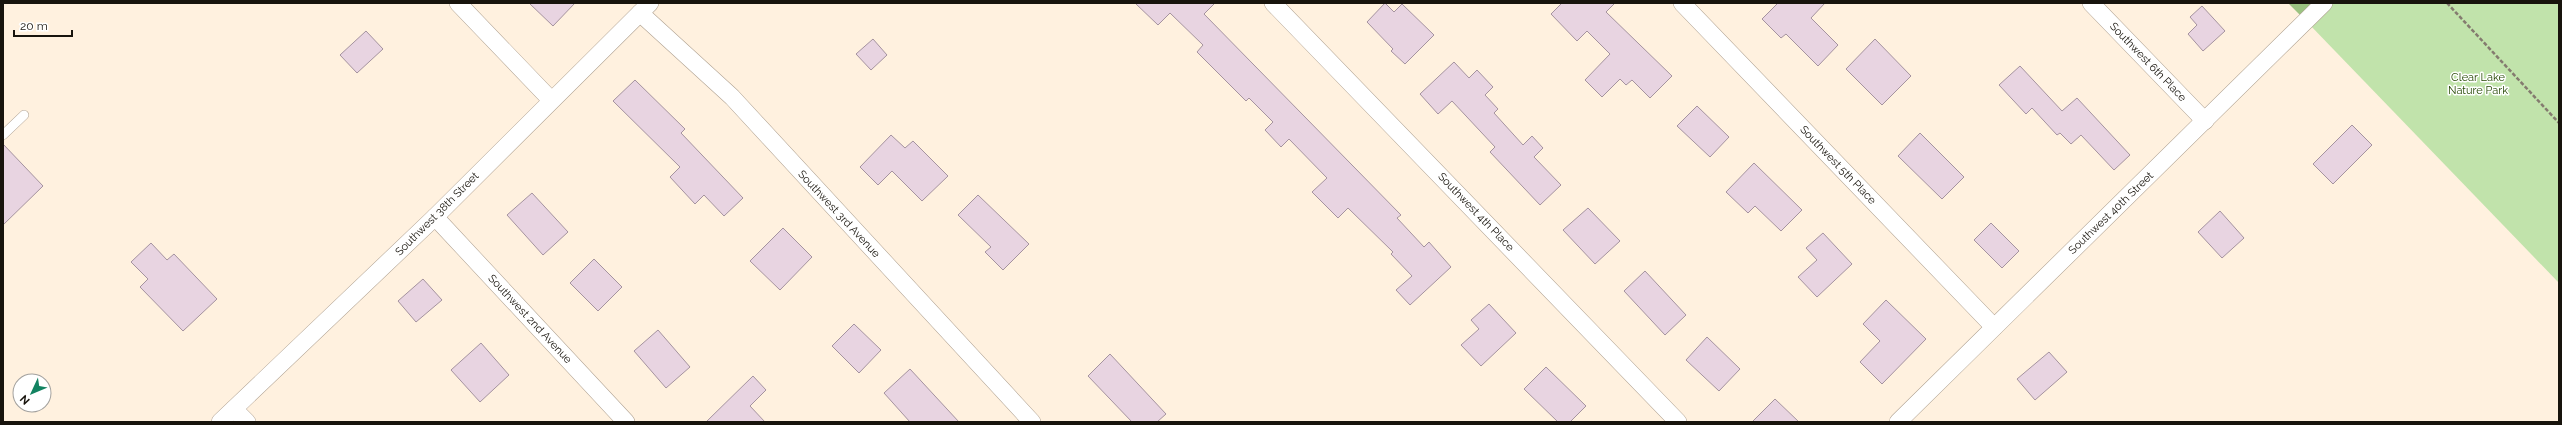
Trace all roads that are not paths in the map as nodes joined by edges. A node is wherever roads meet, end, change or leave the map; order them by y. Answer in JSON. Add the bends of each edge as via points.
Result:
{"nodes":[{"id":1,"x":458,"y":3,"type":"edge"},
{"id":2,"x":1273,"y":3,"type":"edge"},
{"id":3,"x":1682,"y":3,"type":"edge"},
{"id":4,"x":2091,"y":3,"type":"edge"},
{"id":5,"x":2324,"y":3,"type":"edge"},
{"id":6,"x":645,"y":8,"type":"edge"},
{"id":7,"x":551,"y":100,"type":"junction"},
{"id":8,"x":24,"y":115,"type":"dead end"},
{"id":9,"x":2205,"y":121,"type":"junction"},
{"id":10,"x":3,"y":135,"type":"edge"},
{"id":11,"x":435,"y":217,"type":"junction"},
{"id":12,"x":1994,"y":327,"type":"junction"},
{"id":13,"x":234,"y":409,"type":"junction"},
{"id":14,"x":220,"y":422,"type":"edge"},
{"id":15,"x":247,"y":422,"type":"edge"},
{"id":16,"x":626,"y":422,"type":"edge"},
{"id":17,"x":1032,"y":422,"type":"edge"},
{"id":18,"x":1678,"y":422,"type":"edge"},
{"id":19,"x":1898,"y":422,"type":"edge"}],
"edges":[{"from":1,"to":7,"type":"street"},
{"from":2,"to":18,"type":"street","name":"Southwest 4th Place"},
{"from":3,"to":12,"type":"street","name":"Southwest 5th Place"},
{"from":4,"to":9,"type":"street","name":"Southwest 6th Place"},
{"from":5,"to":9,"type":"street","name":"Southwest 40th Street"},
{"from":6,"to":7,"type":"street","name":"Southwest 38th Street"},
{"from":6,"to":17,"type":"street","name":"Southwest 3rd Avenue","via":[[732,97]]},
{"from":7,"to":11,"type":"street","name":"Southwest 38th Street"},
{"from":8,"to":10,"type":"lane"},
{"from":9,"to":12,"type":"street","name":"Southwest 40th Street"},
{"from":11,"to":13,"type":"street","name":"Southwest 38th Street"},
{"from":11,"to":16,"type":"street","name":"Southwest 2nd Avenue"},
{"from":12,"to":19,"type":"street","name":"Southwest 40th Street"},
{"from":13,"to":14,"type":"street","name":"Southwest 38th Street"},
{"from":13,"to":15,"type":"street"}]}
